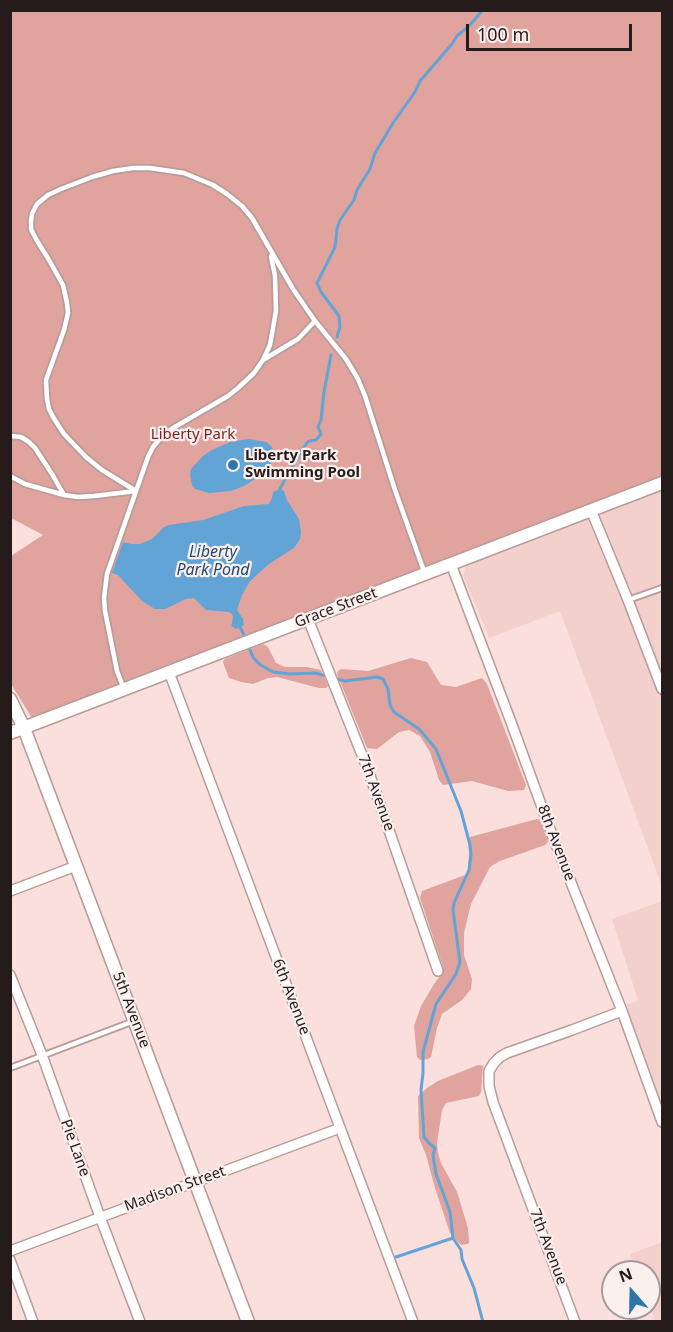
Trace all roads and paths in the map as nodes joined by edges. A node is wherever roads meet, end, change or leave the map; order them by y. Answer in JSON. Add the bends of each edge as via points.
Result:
{"nodes":[{"id":1,"x":270,"y":250,"type":"junction"},
{"id":2,"x":315,"y":321,"type":"junction"},
{"id":3,"x":263,"y":360,"type":"junction"},
{"id":4,"x":10,"y":436,"type":"edge"},
{"id":5,"x":10,"y":476,"type":"edge"},
{"id":6,"x":663,"y":483,"type":"edge"},
{"id":7,"x":136,"y":491,"type":"junction"},
{"id":8,"x":64,"y":495,"type":"junction"},
{"id":9,"x":591,"y":510,"type":"junction"},
{"id":10,"x":451,"y":564,"type":"junction"},
{"id":11,"x":425,"y":574,"type":"junction"},
{"id":12,"x":663,"y":588,"type":"edge"},
{"id":13,"x":628,"y":600,"type":"junction"},
{"id":14,"x":308,"y":619,"type":"junction"},
{"id":15,"x":169,"y":672,"type":"junction"},
{"id":16,"x":663,"y":689,"type":"edge"},
{"id":17,"x":124,"y":690,"type":"junction"},
{"id":18,"x":10,"y":699,"type":"edge"},
{"id":19,"x":24,"y":728,"type":"junction"},
{"id":20,"x":10,"y":734,"type":"edge"},
{"id":21,"x":76,"y":866,"type":"junction"},
{"id":22,"x":10,"y":891,"type":"edge"},
{"id":23,"x":438,"y":971,"type":"dead end"},
{"id":24,"x":10,"y":975,"type":"edge"},
{"id":25,"x":622,"y":1011,"type":"junction"},
{"id":26,"x":135,"y":1020,"type":"junction"},
{"id":27,"x":42,"y":1055,"type":"junction"},
{"id":28,"x":10,"y":1068,"type":"edge"},
{"id":29,"x":663,"y":1122,"type":"edge"},
{"id":30,"x":340,"y":1128,"type":"junction"},
{"id":31,"x":196,"y":1182,"type":"junction"},
{"id":32,"x":100,"y":1217,"type":"junction"},
{"id":33,"x":10,"y":1251,"type":"edge"},
{"id":34,"x":10,"y":1260,"type":"edge"},
{"id":35,"x":33,"y":1322,"type":"edge"},
{"id":36,"x":140,"y":1322,"type":"edge"},
{"id":37,"x":248,"y":1322,"type":"edge"},
{"id":38,"x":413,"y":1322,"type":"edge"},
{"id":39,"x":575,"y":1322,"type":"edge"}],
"edges":[{"from":1,"to":2,"type":"lane"},
{"from":1,"to":3,"type":"lane","via":[[276,311]]},
{"from":1,"to":7,"type":"lane","via":[[242,206],[213,185],[171,170],[113,171],[61,189],[37,204],[31,229],[63,285],[68,313],[46,380],[50,409],[64,434],[86,457]]},
{"from":2,"to":3,"type":"lane","via":[[298,339]]},
{"from":2,"to":11,"type":"lane","via":[[346,359],[365,396]]},
{"from":3,"to":7,"type":"lane","via":[[233,392],[158,441]]},
{"from":4,"to":8,"type":"lane","via":[[21,437],[35,448]]},
{"from":5,"to":8,"type":"lane"},
{"from":6,"to":9,"type":"street","name":"Grace Street"},
{"from":7,"to":8,"type":"lane"},
{"from":7,"to":17,"type":"lane","via":[[107,574],[104,598]]},
{"from":9,"to":10,"type":"street","name":"Grace Street"},
{"from":9,"to":13,"type":"street"},
{"from":10,"to":11,"type":"street","name":"Grace Street"},
{"from":10,"to":25,"type":"street","name":"8th Avenue"},
{"from":11,"to":14,"type":"street","name":"Grace Street"},
{"from":12,"to":13,"type":"lane"},
{"from":13,"to":16,"type":"street"},
{"from":14,"to":15,"type":"street","name":"Grace Street"},
{"from":14,"to":23,"type":"street","name":"7th Avenue","via":[[368,770]]},
{"from":15,"to":17,"type":"street","name":"Grace Street"},
{"from":15,"to":30,"type":"street","name":"6th Avenue"},
{"from":17,"to":19,"type":"street","name":"Grace Street"},
{"from":18,"to":19,"type":"street","name":"5th Avenue"},
{"from":19,"to":20,"type":"street","name":"Grace Street"},
{"from":19,"to":21,"type":"street","name":"5th Avenue"},
{"from":21,"to":22,"type":"street"},
{"from":21,"to":26,"type":"street","name":"5th Avenue"},
{"from":24,"to":27,"type":"street","name":"Pie Lane"},
{"from":25,"to":29,"type":"street","name":"8th Avenue"},
{"from":25,"to":39,"type":"street","name":"7th Avenue","via":[[507,1053],[489,1071],[493,1102]]},
{"from":26,"to":27,"type":"lane"},
{"from":26,"to":31,"type":"street","name":"5th Avenue"},
{"from":27,"to":28,"type":"lane"},
{"from":27,"to":32,"type":"street","name":"Pie Lane"},
{"from":30,"to":31,"type":"street","name":"Madison Street"},
{"from":30,"to":38,"type":"street","name":"6th Avenue"},
{"from":31,"to":32,"type":"street","name":"Madison Street"},
{"from":31,"to":37,"type":"street","name":"5th Avenue"},
{"from":32,"to":33,"type":"street","name":"Madison Street"},
{"from":32,"to":36,"type":"street","name":"Pie Lane"},
{"from":34,"to":35,"type":"street"}]}
